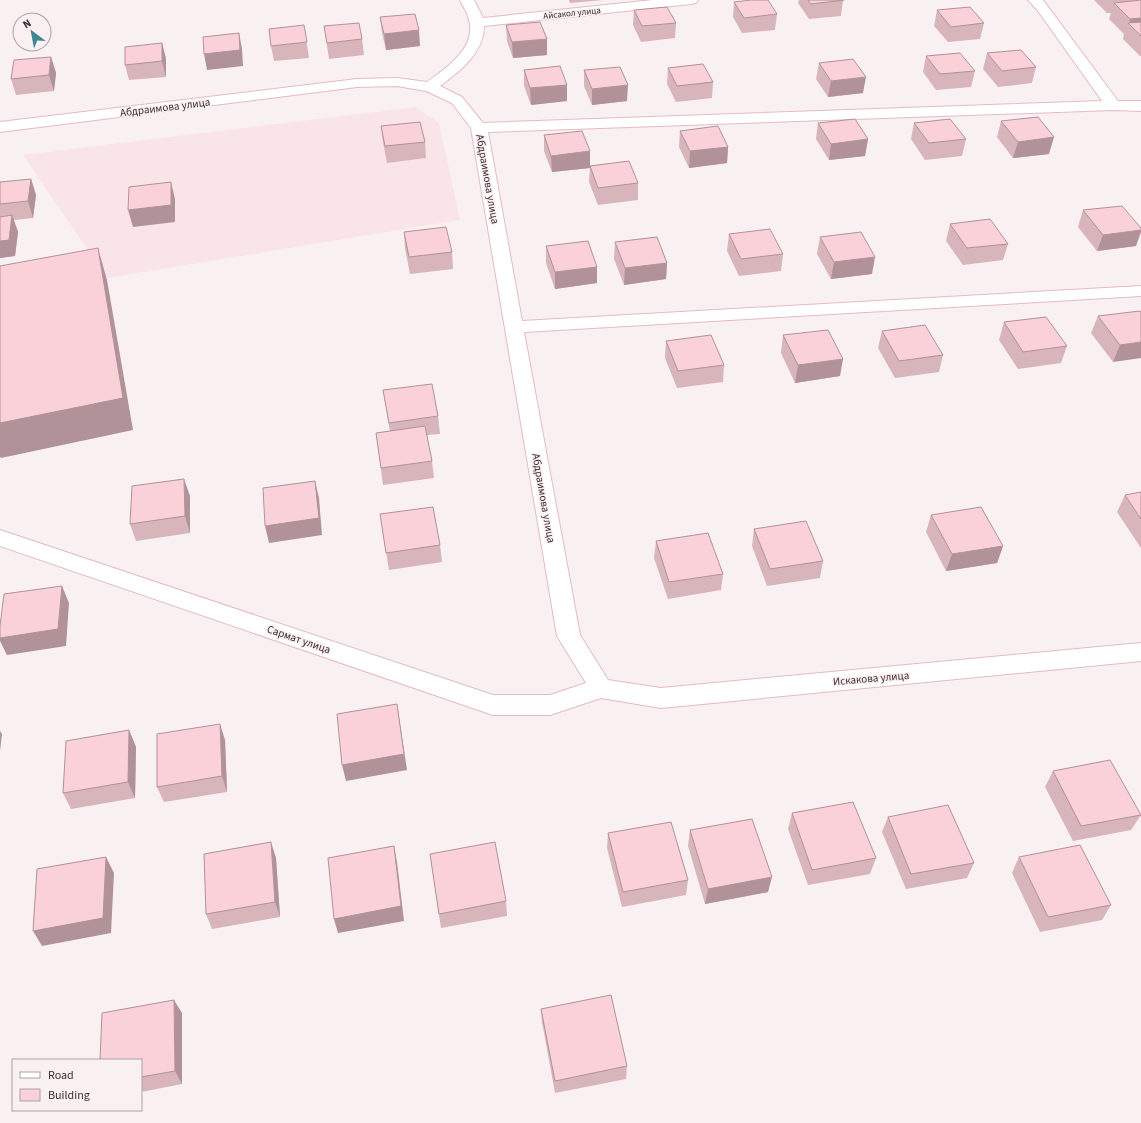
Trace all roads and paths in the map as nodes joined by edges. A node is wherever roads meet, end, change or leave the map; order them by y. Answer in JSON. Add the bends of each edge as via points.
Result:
{"nodes":[{"id":1,"x":467,"y":0,"type":"edge"},
{"id":2,"x":691,"y":0,"type":"edge"},
{"id":3,"x":1035,"y":0,"type":"edge"},
{"id":4,"x":631,"y":3,"type":"edge"},
{"id":5,"x":477,"y":23,"type":"junction"},
{"id":6,"x":430,"y":87,"type":"junction"},
{"id":7,"x":1113,"y":104,"type":"junction"},
{"id":8,"x":1141,"y":106,"type":"edge"},
{"id":9,"x":0,"y":127,"type":"edge"},
{"id":10,"x":479,"y":128,"type":"junction"},
{"id":11,"x":1141,"y":291,"type":"edge"},
{"id":12,"x":514,"y":327,"type":"junction"},
{"id":13,"x":0,"y":538,"type":"edge"},
{"id":14,"x":1141,"y":652,"type":"edge"},
{"id":15,"x":602,"y":688,"type":"junction"}],
"edges":[{"from":1,"to":5,"type":"street"},
{"from":2,"to":4,"type":"street","name":"Айсакол улица"},
{"from":3,"to":7,"type":"street"},
{"from":4,"to":5,"type":"street","name":"Айсакол улица"},
{"from":5,"to":6,"type":"street","via":[[475,42],[460,63]]},
{"from":6,"to":9,"type":"street","name":"Абдраимова улица","via":[[397,82],[357,83]]},
{"from":6,"to":10,"type":"street","name":"Абдраимова улица","via":[[457,100]]},
{"from":7,"to":8,"type":"street"},
{"from":7,"to":10,"type":"street"},
{"from":10,"to":12,"type":"street","name":"Абдраимова улица"},
{"from":11,"to":12,"type":"street"},
{"from":12,"to":15,"type":"street","name":"Абдраимова улица","via":[[569,636]]},
{"from":13,"to":15,"type":"street","name":"Сармат улица","via":[[493,705],[550,705]]},
{"from":14,"to":15,"type":"street","name":"Искакова улица","via":[[661,698]]}]}
